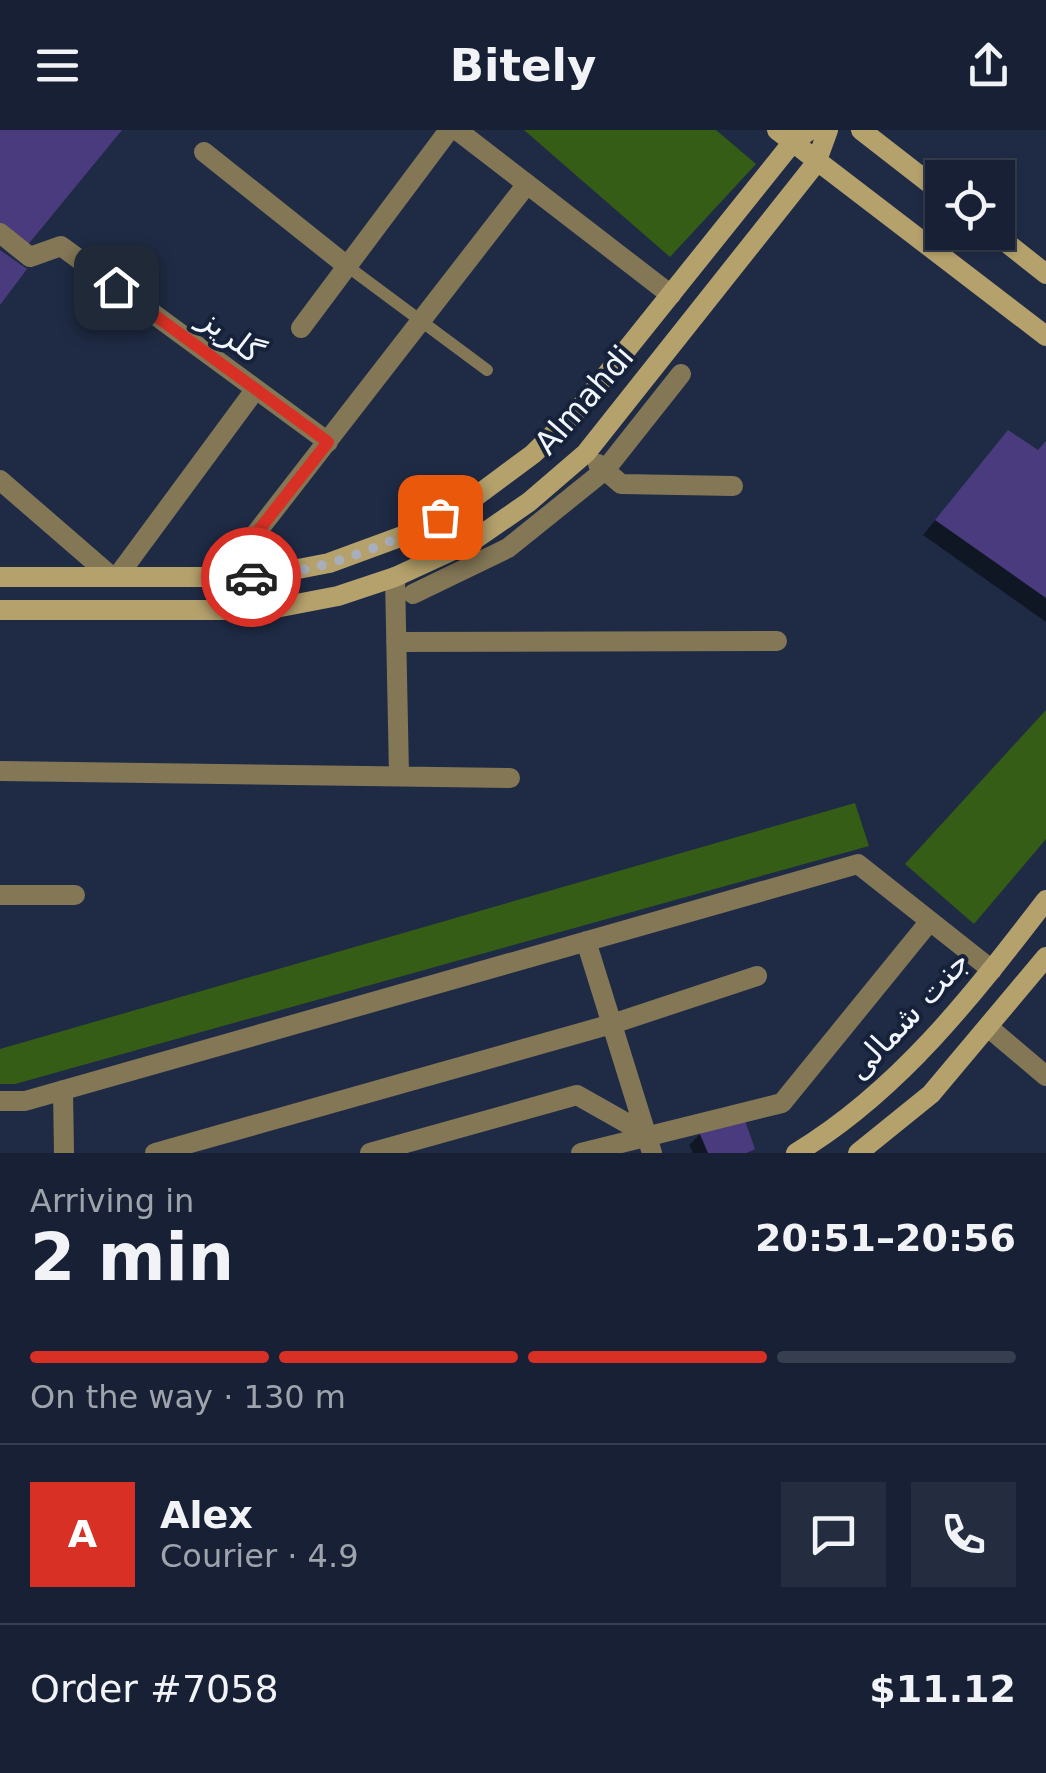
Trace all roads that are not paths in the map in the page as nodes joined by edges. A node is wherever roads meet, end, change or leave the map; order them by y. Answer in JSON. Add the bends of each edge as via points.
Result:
{"nodes":[{"id":1,"x":450,"y":130,"type":"edge"},
{"id":2,"x":457,"y":130,"type":"edge"},
{"id":3,"x":828,"y":130,"type":"edge"},
{"id":4,"x":861,"y":130,"type":"edge"},
{"id":5,"x":793,"y":134,"type":"edge"},
{"id":6,"x":204,"y":152,"type":"dead end"},
{"id":7,"x":816,"y":163,"type":"junction"},
{"id":8,"x":925,"y":180,"type":"edge"},
{"id":9,"x":527,"y":184,"type":"junction"},
{"id":10,"x":0,"y":233,"type":"edge"},
{"id":11,"x":1015,"y":249,"type":"edge"},
{"id":12,"x":347,"y":266,"type":"junction"},
{"id":13,"x":1046,"y":274,"type":"edge"},
{"id":14,"x":671,"y":295,"type":"junction"},
{"id":15,"x":422,"y":322,"type":"junction"},
{"id":16,"x":301,"y":328,"type":"dead end"},
{"id":17,"x":1046,"y":336,"type":"edge"},
{"id":18,"x":486,"y":370,"type":"dead end"},
{"id":19,"x":681,"y":374,"type":"dead end"},
{"id":20,"x":255,"y":390,"type":"junction"},
{"id":21,"x":328,"y":442,"type":"junction"},
{"id":22,"x":586,"y":453,"type":"junction"},
{"id":23,"x":605,"y":470,"type":"junction"},
{"id":24,"x":0,"y":480,"type":"edge"},
{"id":25,"x":733,"y":486,"type":"dead end"},
{"id":26,"x":329,"y":564,"type":"junction"},
{"id":27,"x":114,"y":577,"type":"junction"},
{"id":28,"x":222,"y":577,"type":"junction"},
{"id":29,"x":395,"y":577,"type":"junction"},
{"id":30,"x":0,"y":578,"type":"edge"},
{"id":31,"x":412,"y":594,"type":"dead end"},
{"id":32,"x":338,"y":596,"type":"junction"},
{"id":33,"x":0,"y":610,"type":"edge"},
{"id":34,"x":777,"y":641,"type":"dead end"},
{"id":35,"x":396,"y":642,"type":"junction"},
{"id":36,"x":0,"y":771,"type":"edge"},
{"id":37,"x":398,"y":775,"type":"junction"},
{"id":38,"x":510,"y":778,"type":"dead end"},
{"id":39,"x":0,"y":895,"type":"edge"},
{"id":40,"x":75,"y":895,"type":"dead end"},
{"id":41,"x":1046,"y":900,"type":"edge"},
{"id":42,"x":930,"y":921,"type":"junction"},
{"id":43,"x":586,"y":941,"type":"junction"},
{"id":44,"x":1046,"y":956,"type":"edge"},
{"id":45,"x":992,"y":970,"type":"junction"},
{"id":46,"x":757,"y":976,"type":"dead end"},
{"id":47,"x":612,"y":1024,"type":"junction"},
{"id":48,"x":988,"y":1027,"type":"junction"},
{"id":49,"x":1046,"y":1076,"type":"edge"},
{"id":50,"x":63,"y":1090,"type":"junction"},
{"id":51,"x":0,"y":1101,"type":"edge"},
{"id":52,"x":649,"y":1144,"type":"edge"},
{"id":53,"x":64,"y":1153,"type":"edge"},
{"id":54,"x":155,"y":1153,"type":"edge"},
{"id":55,"x":370,"y":1153,"type":"edge"},
{"id":56,"x":581,"y":1153,"type":"edge"},
{"id":57,"x":796,"y":1153,"type":"edge"},
{"id":58,"x":858,"y":1153,"type":"edge"}],
"edges":[{"from":1,"to":12,"type":"street"},
{"from":2,"to":9,"type":"street"},
{"from":3,"to":7,"type":"main road","name":"Almahdi"},
{"from":4,"to":8,"type":"main road"},
{"from":5,"to":7,"type":"main road"},
{"from":5,"to":14,"type":"main road","name":"Almahdi"},
{"from":6,"to":12,"type":"street"},
{"from":7,"to":17,"type":"main road"},
{"from":7,"to":22,"type":"main road","name":"Almahdi"},
{"from":9,"to":14,"type":"street"},
{"from":9,"to":15,"type":"street"},
{"from":10,"to":20,"type":"street","name":"گلریز","via":[[30,257],[62,246]]},
{"from":11,"to":13,"type":"main road"},
{"from":12,"to":15,"type":"lane"},
{"from":12,"to":16,"type":"street"},
{"from":14,"to":26,"type":"main road","name":"Almahdi","via":[[580,410],[533,454],[472,500]]},
{"from":15,"to":18,"type":"lane"},
{"from":15,"to":21,"type":"street"},
{"from":19,"to":23,"type":"street"},
{"from":20,"to":21,"type":"street","name":"گلریز"},
{"from":20,"to":27,"type":"street"},
{"from":21,"to":28,"type":"street"},
{"from":22,"to":23,"type":"street"},
{"from":22,"to":29,"type":"main road","name":"Almahdi","via":[[470,542]]},
{"from":23,"to":25,"type":"street","via":[[622,484]]},
{"from":23,"to":31,"type":"street","via":[[508,548]]},
{"from":24,"to":27,"type":"street"},
{"from":26,"to":28,"type":"main road","name":"Almahdi"},
{"from":26,"to":32,"type":"main road"},
{"from":27,"to":28,"type":"main road","name":"Almahdi"},
{"from":27,"to":30,"type":"main road","name":"Almahdi"},
{"from":29,"to":32,"type":"main road","name":"Almahdi"},
{"from":29,"to":35,"type":"street"},
{"from":32,"to":33,"type":"main road","name":"Almahdi","via":[[266,610]]},
{"from":34,"to":35,"type":"street"},
{"from":35,"to":37,"type":"street"},
{"from":36,"to":37,"type":"street"},
{"from":37,"to":38,"type":"street"},
{"from":39,"to":40,"type":"street"},
{"from":41,"to":45,"type":"main road","name":"جنت شمالی"},
{"from":42,"to":43,"type":"street","via":[[858,864]]},
{"from":42,"to":45,"type":"street"},
{"from":42,"to":52,"type":"street","via":[[782,1103]]},
{"from":43,"to":47,"type":"street"},
{"from":43,"to":50,"type":"street"},
{"from":44,"to":48,"type":"main road"},
{"from":45,"to":57,"type":"main road","name":"جنت شمالی","via":[[908,1067],[840,1127]]},
{"from":46,"to":47,"type":"street"},
{"from":47,"to":52,"type":"street"},
{"from":47,"to":54,"type":"street"},
{"from":48,"to":49,"type":"street"},
{"from":48,"to":58,"type":"main road","via":[[931,1094]]},
{"from":50,"to":51,"type":"street"},
{"from":50,"to":53,"type":"street"},
{"from":52,"to":55,"type":"street","via":[[577,1095]]},
{"from":52,"to":56,"type":"street"}]}
